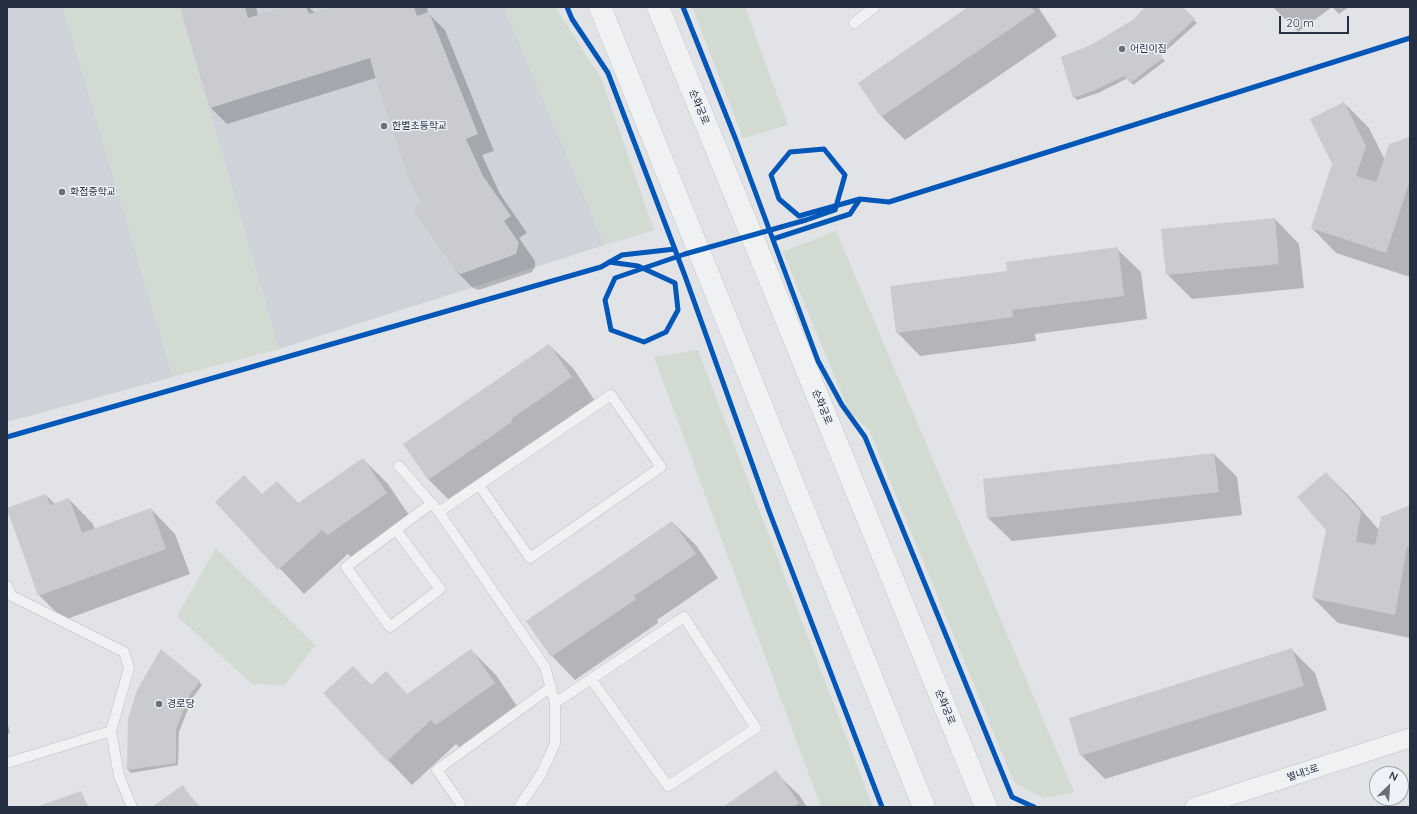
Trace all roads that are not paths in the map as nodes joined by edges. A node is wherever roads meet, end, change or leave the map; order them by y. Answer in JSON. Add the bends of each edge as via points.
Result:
{"nodes":[{"id":1,"x":600,"y":7,"type":"edge"},
{"id":2,"x":658,"y":7,"type":"edge"},
{"id":3,"x":875,"y":7,"type":"edge"},
{"id":4,"x":854,"y":23,"type":"dead end"},
{"id":5,"x":399,"y":466,"type":"dead end"},
{"id":6,"x":479,"y":485,"type":"junction"},
{"id":7,"x":432,"y":503,"type":"junction"},
{"id":8,"x":439,"y":512,"type":"junction"},
{"id":9,"x":396,"y":530,"type":"junction"},
{"id":10,"x":7,"y":586,"type":"edge"},
{"id":11,"x":591,"y":679,"type":"junction"},
{"id":12,"x":551,"y":687,"type":"junction"},
{"id":13,"x":555,"y":703,"type":"junction"},
{"id":14,"x":112,"y":731,"type":"junction"},
{"id":15,"x":1410,"y":738,"type":"edge"},
{"id":16,"x":7,"y":764,"type":"edge"},
{"id":17,"x":460,"y":803,"type":"dead end"},
{"id":18,"x":132,"y":807,"type":"edge"},
{"id":19,"x":519,"y":807,"type":"edge"},
{"id":20,"x":924,"y":807,"type":"edge"},
{"id":21,"x":986,"y":807,"type":"edge"},
{"id":22,"x":1195,"y":807,"type":"edge"}],
"edges":[{"from":1,"to":20,"type":"street"},
{"from":2,"to":21,"type":"street","name":"순화궁로"},
{"from":3,"to":4,"type":"lane"},
{"from":5,"to":7,"type":"lane"},
{"from":6,"to":6,"type":"lane","via":[[611,395],[662,467],[530,558]]},
{"from":6,"to":8,"type":"lane"},
{"from":7,"to":8,"type":"lane"},
{"from":7,"to":9,"type":"lane"},
{"from":8,"to":12,"type":"lane","via":[[545,666]]},
{"from":9,"to":9,"type":"lane","via":[[346,567],[390,627],[440,589]]},
{"from":10,"to":14,"type":"lane","via":[[12,596],[124,652],[129,668]]},
{"from":11,"to":11,"type":"lane","via":[[684,617],[756,728],[668,786]]},
{"from":11,"to":13,"type":"lane"},
{"from":12,"to":13,"type":"lane"},
{"from":12,"to":17,"type":"lane","via":[[437,770]]},
{"from":13,"to":19,"type":"lane","via":[[555,744],[541,774]]},
{"from":14,"to":16,"type":"lane"},
{"from":14,"to":18,"type":"lane","via":[[120,776]]},
{"from":15,"to":22,"type":"street","name":"별내3로"}]}
